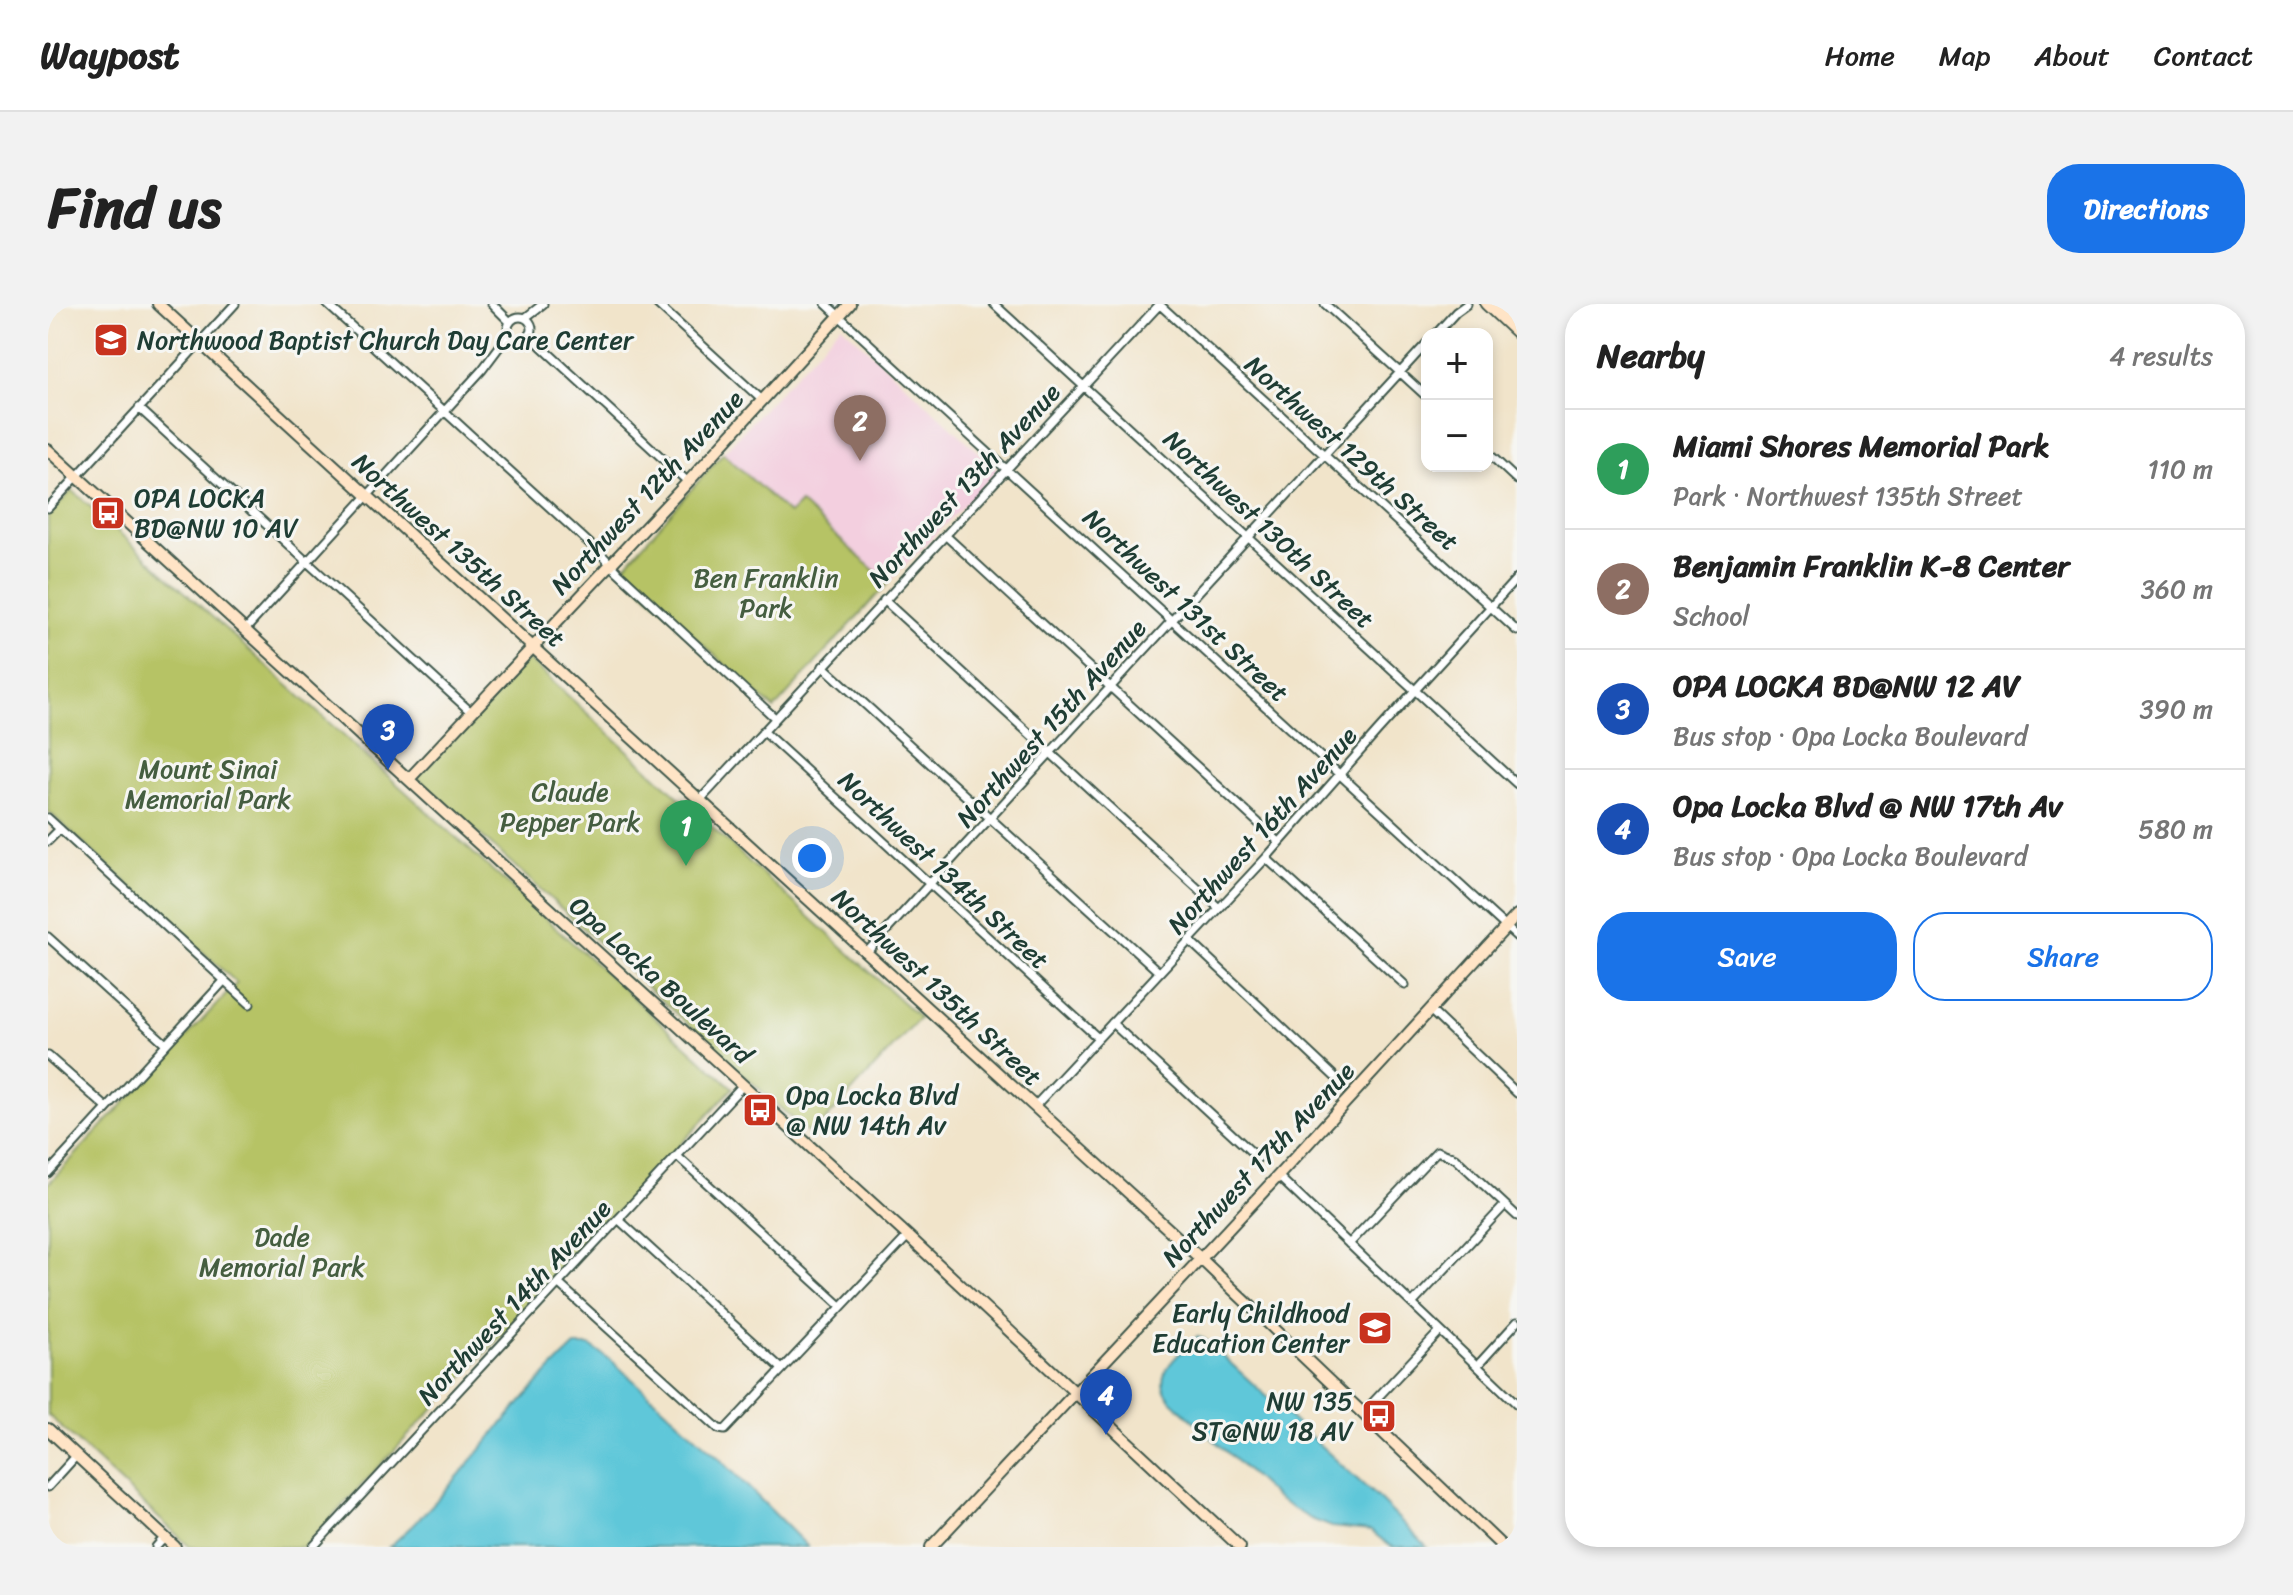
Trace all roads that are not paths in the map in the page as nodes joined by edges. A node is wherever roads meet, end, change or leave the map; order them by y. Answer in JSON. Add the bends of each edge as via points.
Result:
{"nodes":[{"id":1,"x":158,"y":304,"type":"edge"},
{"id":2,"x":235,"y":304,"type":"edge"},
{"id":3,"x":327,"y":304,"type":"edge"},
{"id":4,"x":493,"y":304,"type":"edge"},
{"id":5,"x":657,"y":304,"type":"edge"},
{"id":6,"x":826,"y":304,"type":"edge"},
{"id":7,"x":850,"y":304,"type":"edge"},
{"id":8,"x":994,"y":304,"type":"edge"},
{"id":9,"x":1160,"y":304,"type":"edge"},
{"id":10,"x":1325,"y":304,"type":"edge"},
{"id":11,"x":1467,"y":304,"type":"edge"},
{"id":12,"x":1486,"y":304,"type":"edge"},
{"id":13,"x":1499,"y":304,"type":"edge"},
{"id":14,"x":541,"y":306,"type":"edge"},
{"id":15,"x":1458,"y":308,"type":"edge"},
{"id":16,"x":839,"y":316,"type":"junction"},
{"id":17,"x":512,"y":320,"type":"junction"},
{"id":18,"x":527,"y":321,"type":"junction"},
{"id":19,"x":1517,"y":321,"type":"edge"},
{"id":20,"x":1441,"y":328,"type":"edge"},
{"id":21,"x":1517,"y":333,"type":"edge"},
{"id":22,"x":528,"y":336,"type":"junction"},
{"id":23,"x":512,"y":337,"type":"junction"},
{"id":24,"x":200,"y":342,"type":"junction"},
{"id":25,"x":1421,"y":349,"type":"edge"},
{"id":26,"x":1400,"y":372,"type":"junction"},
{"id":27,"x":1084,"y":386,"type":"junction"},
{"id":28,"x":1421,"y":391,"type":"edge"},
{"id":29,"x":762,"y":400,"type":"junction"},
{"id":30,"x":139,"y":408,"type":"junction"},
{"id":31,"x":446,"y":411,"type":"junction"},
{"id":32,"x":48,"y":450,"type":"edge"},
{"id":33,"x":1324,"y":455,"type":"junction"},
{"id":34,"x":1493,"y":458,"type":"edge"},
{"id":35,"x":1006,"y":467,"type":"junction"},
{"id":36,"x":77,"y":476,"type":"junction"},
{"id":37,"x":1517,"y":480,"type":"edge"},
{"id":38,"x":688,"y":482,"type":"junction"},
{"id":39,"x":367,"y":496,"type":"junction"},
{"id":40,"x":48,"y":508,"type":"edge"},
{"id":41,"x":945,"y":535,"type":"junction"},
{"id":42,"x":1248,"y":538,"type":"junction"},
{"id":43,"x":307,"y":562,"type":"junction"},
{"id":44,"x":611,"y":564,"type":"junction"},
{"id":45,"x":1517,"y":578,"type":"edge"},
{"id":46,"x":884,"y":600,"type":"junction"},
{"id":47,"x":1491,"y":607,"type":"junction"},
{"id":48,"x":1172,"y":620,"type":"junction"},
{"id":49,"x":245,"y":630,"type":"junction"},
{"id":50,"x":1517,"y":631,"type":"edge"},
{"id":51,"x":532,"y":647,"type":"junction"},
{"id":52,"x":823,"y":666,"type":"junction"},
{"id":53,"x":1110,"y":687,"type":"junction"},
{"id":54,"x":1415,"y":690,"type":"junction"},
{"id":55,"x":472,"y":713,"type":"junction"},
{"id":56,"x":775,"y":718,"type":"junction"},
{"id":57,"x":763,"y":731,"type":"junction"},
{"id":58,"x":1049,"y":753,"type":"junction"},
{"id":59,"x":1340,"y":773,"type":"junction"},
{"id":60,"x":409,"y":779,"type":"junction"},
{"id":61,"x":1517,"y":784,"type":"edge"},
{"id":62,"x":700,"y":800,"type":"junction"},
{"id":63,"x":48,"y":818,"type":"edge"},
{"id":64,"x":990,"y":818,"type":"junction"},
{"id":65,"x":60,"y":829,"type":"junction"},
{"id":66,"x":48,"y":841,"type":"edge"},
{"id":67,"x":1279,"y":842,"type":"junction"},
{"id":68,"x":1266,"y":858,"type":"junction"},
{"id":69,"x":930,"y":884,"type":"junction"},
{"id":70,"x":1219,"y":908,"type":"junction"},
{"id":71,"x":1517,"y":915,"type":"edge"},
{"id":72,"x":1506,"y":926,"type":"junction"},
{"id":73,"x":48,"y":937,"type":"edge"},
{"id":74,"x":1517,"y":937,"type":"edge"},
{"id":75,"x":1189,"y":940,"type":"junction"},
{"id":76,"x":866,"y":953,"type":"junction"},
{"id":77,"x":1159,"y":972,"type":"junction"},
{"id":78,"x":224,"y":981,"type":"junction"},
{"id":79,"x":1405,"y":985,"type":"dead end"},
{"id":80,"x":250,"y":1004,"type":"dead end"},
{"id":81,"x":1430,"y":1010,"type":"junction"},
{"id":82,"x":1112,"y":1023,"type":"junction"},
{"id":83,"x":1098,"y":1038,"type":"junction"},
{"id":84,"x":166,"y":1044,"type":"junction"},
{"id":85,"x":48,"y":1056,"type":"edge"},
{"id":86,"x":1335,"y":1077,"type":"dead end"},
{"id":87,"x":743,"y":1085,"type":"junction"},
{"id":88,"x":1517,"y":1093,"type":"edge"},
{"id":89,"x":1034,"y":1107,"type":"junction"},
{"id":90,"x":107,"y":1108,"type":"junction"},
{"id":91,"x":677,"y":1156,"type":"junction"},
{"id":92,"x":1258,"y":1158,"type":"dead end"},
{"id":93,"x":48,"y":1173,"type":"edge"},
{"id":94,"x":1278,"y":1176,"type":"junction"},
{"id":95,"x":1505,"y":1205,"type":"junction"},
{"id":96,"x":1517,"y":1216,"type":"edge"},
{"id":97,"x":618,"y":1219,"type":"junction"},
{"id":98,"x":908,"y":1236,"type":"junction"},
{"id":99,"x":1349,"y":1244,"type":"junction"},
{"id":100,"x":1201,"y":1259,"type":"junction"},
{"id":101,"x":559,"y":1284,"type":"junction"},
{"id":102,"x":1412,"y":1304,"type":"junction"},
{"id":103,"x":841,"y":1306,"type":"junction"},
{"id":104,"x":1517,"y":1322,"type":"edge"},
{"id":105,"x":1440,"y":1331,"type":"junction"},
{"id":106,"x":1477,"y":1366,"type":"junction"},
{"id":107,"x":782,"y":1369,"type":"junction"},
{"id":108,"x":1076,"y":1392,"type":"junction"},
{"id":109,"x":1517,"y":1404,"type":"edge"},
{"id":110,"x":1363,"y":1413,"type":"junction"},
{"id":111,"x":48,"y":1429,"type":"edge"},
{"id":112,"x":77,"y":1455,"type":"junction"},
{"id":113,"x":48,"y":1487,"type":"edge"},
{"id":114,"x":165,"y":1537,"type":"junction"},
{"id":115,"x":156,"y":1547,"type":"edge"},
{"id":116,"x":175,"y":1547,"type":"edge"},
{"id":117,"x":313,"y":1547,"type":"edge"},
{"id":118,"x":931,"y":1547,"type":"edge"},
{"id":119,"x":1240,"y":1547,"type":"edge"},
{"id":120,"x":1503,"y":1547,"type":"edge"}],
"edges":[{"from":1,"to":24,"type":"main road","name":"Northwest 135th Street"},
{"from":2,"to":24,"type":"street"},
{"from":3,"to":31,"type":"street"},
{"from":4,"to":17,"type":"street"},
{"from":5,"to":29,"type":"street"},
{"from":6,"to":16,"type":"street","name":"Northwest 131st Street"},
{"from":7,"to":16,"type":"main road","name":"Northwest 12th Avenue"},
{"from":8,"to":27,"type":"street","name":"Northwest 130th Street"},
{"from":9,"to":27,"type":"street","name":"Northwest 13th Avenue"},
{"from":9,"to":33,"type":"street","name":"Northwest 129th Street"},
{"from":10,"to":26,"type":"street"},
{"from":11,"to":15,"type":"street"},
{"from":12,"to":21,"type":"main road"},
{"from":13,"to":19,"type":"main road"},
{"from":14,"to":18,"type":"street"},
{"from":15,"to":20,"type":"street"},
{"from":16,"to":29,"type":"main road","name":"Northwest 12th Avenue"},
{"from":16,"to":35,"type":"street","name":"Northwest 131st Street"},
{"from":17,"to":18,"type":"street"},
{"from":17,"to":23,"type":"street"},
{"from":18,"to":22,"type":"street"},
{"from":22,"to":23,"type":"street"},
{"from":22,"to":38,"type":"street"},
{"from":23,"to":31,"type":"street"},
{"from":24,"to":30,"type":"street"},
{"from":24,"to":39,"type":"main road","name":"Northwest 135th Street"},
{"from":25,"to":26,"type":"street","name":"Northwest 15th Avenue"},
{"from":26,"to":28,"type":"street"},
{"from":26,"to":33,"type":"street","name":"Northwest 15th Avenue"},
{"from":27,"to":35,"type":"street","name":"Northwest 13th Avenue"},
{"from":27,"to":42,"type":"street","name":"Northwest 130th Street"},
{"from":29,"to":38,"type":"main road","name":"Northwest 12th Avenue"},
{"from":30,"to":36,"type":"street"},
{"from":30,"to":43,"type":"street"},
{"from":31,"to":39,"type":"street"},
{"from":31,"to":44,"type":"street"},
{"from":32,"to":36,"type":"main road","name":"Opa Locka Boulevard"},
{"from":33,"to":42,"type":"street","name":"Northwest 15th Avenue"},
{"from":33,"to":47,"type":"street","name":"Northwest 129th Street"},
{"from":34,"to":37,"type":"street"},
{"from":35,"to":41,"type":"street","name":"Northwest 13th Avenue"},
{"from":35,"to":48,"type":"street","name":"Northwest 131st Street"},
{"from":36,"to":40,"type":"street"},
{"from":36,"to":49,"type":"main road","name":"Opa Locka Boulevard"},
{"from":38,"to":44,"type":"main road","name":"Northwest 12th Avenue"},
{"from":39,"to":43,"type":"street"},
{"from":39,"to":51,"type":"main road","name":"Northwest 135th Street"},
{"from":41,"to":46,"type":"street","name":"Northwest 13th Avenue"},
{"from":41,"to":53,"type":"street"},
{"from":42,"to":48,"type":"street","name":"Northwest 15th Avenue"},
{"from":42,"to":54,"type":"street","name":"Northwest 130th Street"},
{"from":43,"to":49,"type":"street"},
{"from":43,"to":55,"type":"street"},
{"from":44,"to":51,"type":"main road","name":"Northwest 12th Avenue"},
{"from":44,"to":56,"type":"street"},
{"from":45,"to":47,"type":"street","name":"Northwest 16th Avenue"},
{"from":46,"to":52,"type":"street","name":"Northwest 13th Avenue"},
{"from":46,"to":58,"type":"street"},
{"from":47,"to":50,"type":"street","name":"Northwest 129th Street"},
{"from":47,"to":54,"type":"street","name":"Northwest 16th Avenue"},
{"from":48,"to":53,"type":"street","name":"Northwest 15th Avenue"},
{"from":48,"to":59,"type":"street","name":"Northwest 131st Street"},
{"from":49,"to":60,"type":"main road","name":"Opa Locka Boulevard"},
{"from":51,"to":55,"type":"main road","name":"Northwest 12th Avenue"},
{"from":51,"to":62,"type":"main road","name":"Northwest 135th Street"},
{"from":52,"to":56,"type":"street","name":"Northwest 13th Avenue"},
{"from":52,"to":64,"type":"street"},
{"from":53,"to":58,"type":"street","name":"Northwest 15th Avenue"},
{"from":53,"to":67,"type":"street"},
{"from":54,"to":59,"type":"street","name":"Northwest 16th Avenue"},
{"from":54,"to":61,"type":"street","name":"Northwest 130th Street"},
{"from":55,"to":60,"type":"main road","name":"Northwest 12th Avenue"},
{"from":56,"to":57,"type":"street","name":"Northwest 13th Avenue"},
{"from":57,"to":62,"type":"street","name":"Northwest 13th Avenue"},
{"from":57,"to":69,"type":"street","name":"Northwest 134th Street"},
{"from":58,"to":64,"type":"street","name":"Northwest 15th Avenue"},
{"from":58,"to":70,"type":"street"},
{"from":59,"to":67,"type":"street","name":"Northwest 16th Avenue"},
{"from":59,"to":72,"type":"street","name":"Northwest 131st Street"},
{"from":60,"to":87,"type":"main road","name":"Opa Locka Boulevard"},
{"from":62,"to":76,"type":"main road","name":"Northwest 135th Street"},
{"from":63,"to":65,"type":"street"},
{"from":64,"to":69,"type":"street","name":"Northwest 15th Avenue"},
{"from":64,"to":77,"type":"street"},
{"from":65,"to":66,"type":"street"},
{"from":65,"to":78,"type":"street"},
{"from":67,"to":68,"type":"street","name":"Northwest 16th Avenue"},
{"from":68,"to":70,"type":"street","name":"Northwest 16th Avenue"},
{"from":68,"to":79,"type":"street"},
{"from":69,"to":76,"type":"street","name":"Northwest 15th Avenue"},
{"from":69,"to":83,"type":"street","name":"Northwest 134th Street"},
{"from":70,"to":75,"type":"street","name":"Northwest 16th Avenue"},
{"from":71,"to":72,"type":"main road","name":"Northwest 17th Avenue"},
{"from":72,"to":74,"type":"street","name":"Northwest 131st Street"},
{"from":72,"to":81,"type":"main road","name":"Northwest 17th Avenue"},
{"from":73,"to":84,"type":"street"},
{"from":75,"to":77,"type":"street","name":"Northwest 16th Avenue"},
{"from":75,"to":86,"type":"street"},
{"from":76,"to":89,"type":"main road","name":"Northwest 135th Street"},
{"from":77,"to":82,"type":"street","name":"Northwest 16th Avenue"},
{"from":78,"to":80,"type":"street"},
{"from":78,"to":84,"type":"street"},
{"from":81,"to":88,"type":"street"},
{"from":81,"to":94,"type":"main road","name":"Northwest 17th Avenue"},
{"from":82,"to":83,"type":"street","name":"Northwest 16th Avenue"},
{"from":82,"to":92,"type":"street"},
{"from":83,"to":89,"type":"street","name":"Northwest 16th Avenue"},
{"from":84,"to":90,"type":"street"},
{"from":85,"to":90,"type":"street"},
{"from":87,"to":91,"type":"street","name":"Northwest 14th Avenue"},
{"from":87,"to":98,"type":"main road","name":"Opa Locka Boulevard"},
{"from":89,"to":100,"type":"main road","name":"Northwest 135th Street"},
{"from":90,"to":93,"type":"street"},
{"from":91,"to":97,"type":"street","name":"Northwest 14th Avenue"},
{"from":91,"to":103,"type":"street"},
{"from":94,"to":99,"type":"street"},
{"from":94,"to":100,"type":"main road","name":"Northwest 17th Avenue"},
{"from":95,"to":96,"type":"street"},
{"from":95,"to":99,"type":"street","via":[[1455,1158],[1437,1151]]},
{"from":95,"to":102,"type":"street"},
{"from":97,"to":101,"type":"street","name":"Northwest 14th Avenue"},
{"from":97,"to":107,"type":"street"},
{"from":98,"to":103,"type":"street"},
{"from":98,"to":108,"type":"main road","name":"Opa Locka Boulevard"},
{"from":99,"to":102,"type":"street"},
{"from":100,"to":108,"type":"main road","name":"Northwest 17th Avenue"},
{"from":100,"to":110,"type":"main road","name":"Northwest 135th Street"},
{"from":101,"to":107,"type":"street","via":[[719,1429],[725,1430]]},
{"from":101,"to":117,"type":"street","name":"Northwest 14th Avenue"},
{"from":102,"to":105,"type":"street"},
{"from":103,"to":107,"type":"street"},
{"from":104,"to":106,"type":"street"},
{"from":105,"to":106,"type":"street"},
{"from":105,"to":110,"type":"street"},
{"from":106,"to":109,"type":"street"},
{"from":108,"to":118,"type":"main road","name":"Northwest 17th Avenue"},
{"from":108,"to":119,"type":"main road","name":"Opa Locka Boulevard"},
{"from":110,"to":120,"type":"main road","name":"Northwest 135th Street"},
{"from":111,"to":112,"type":"main road"},
{"from":112,"to":113,"type":"street"},
{"from":112,"to":114,"type":"main road"},
{"from":114,"to":115,"type":"street"},
{"from":114,"to":116,"type":"main road"}]}
